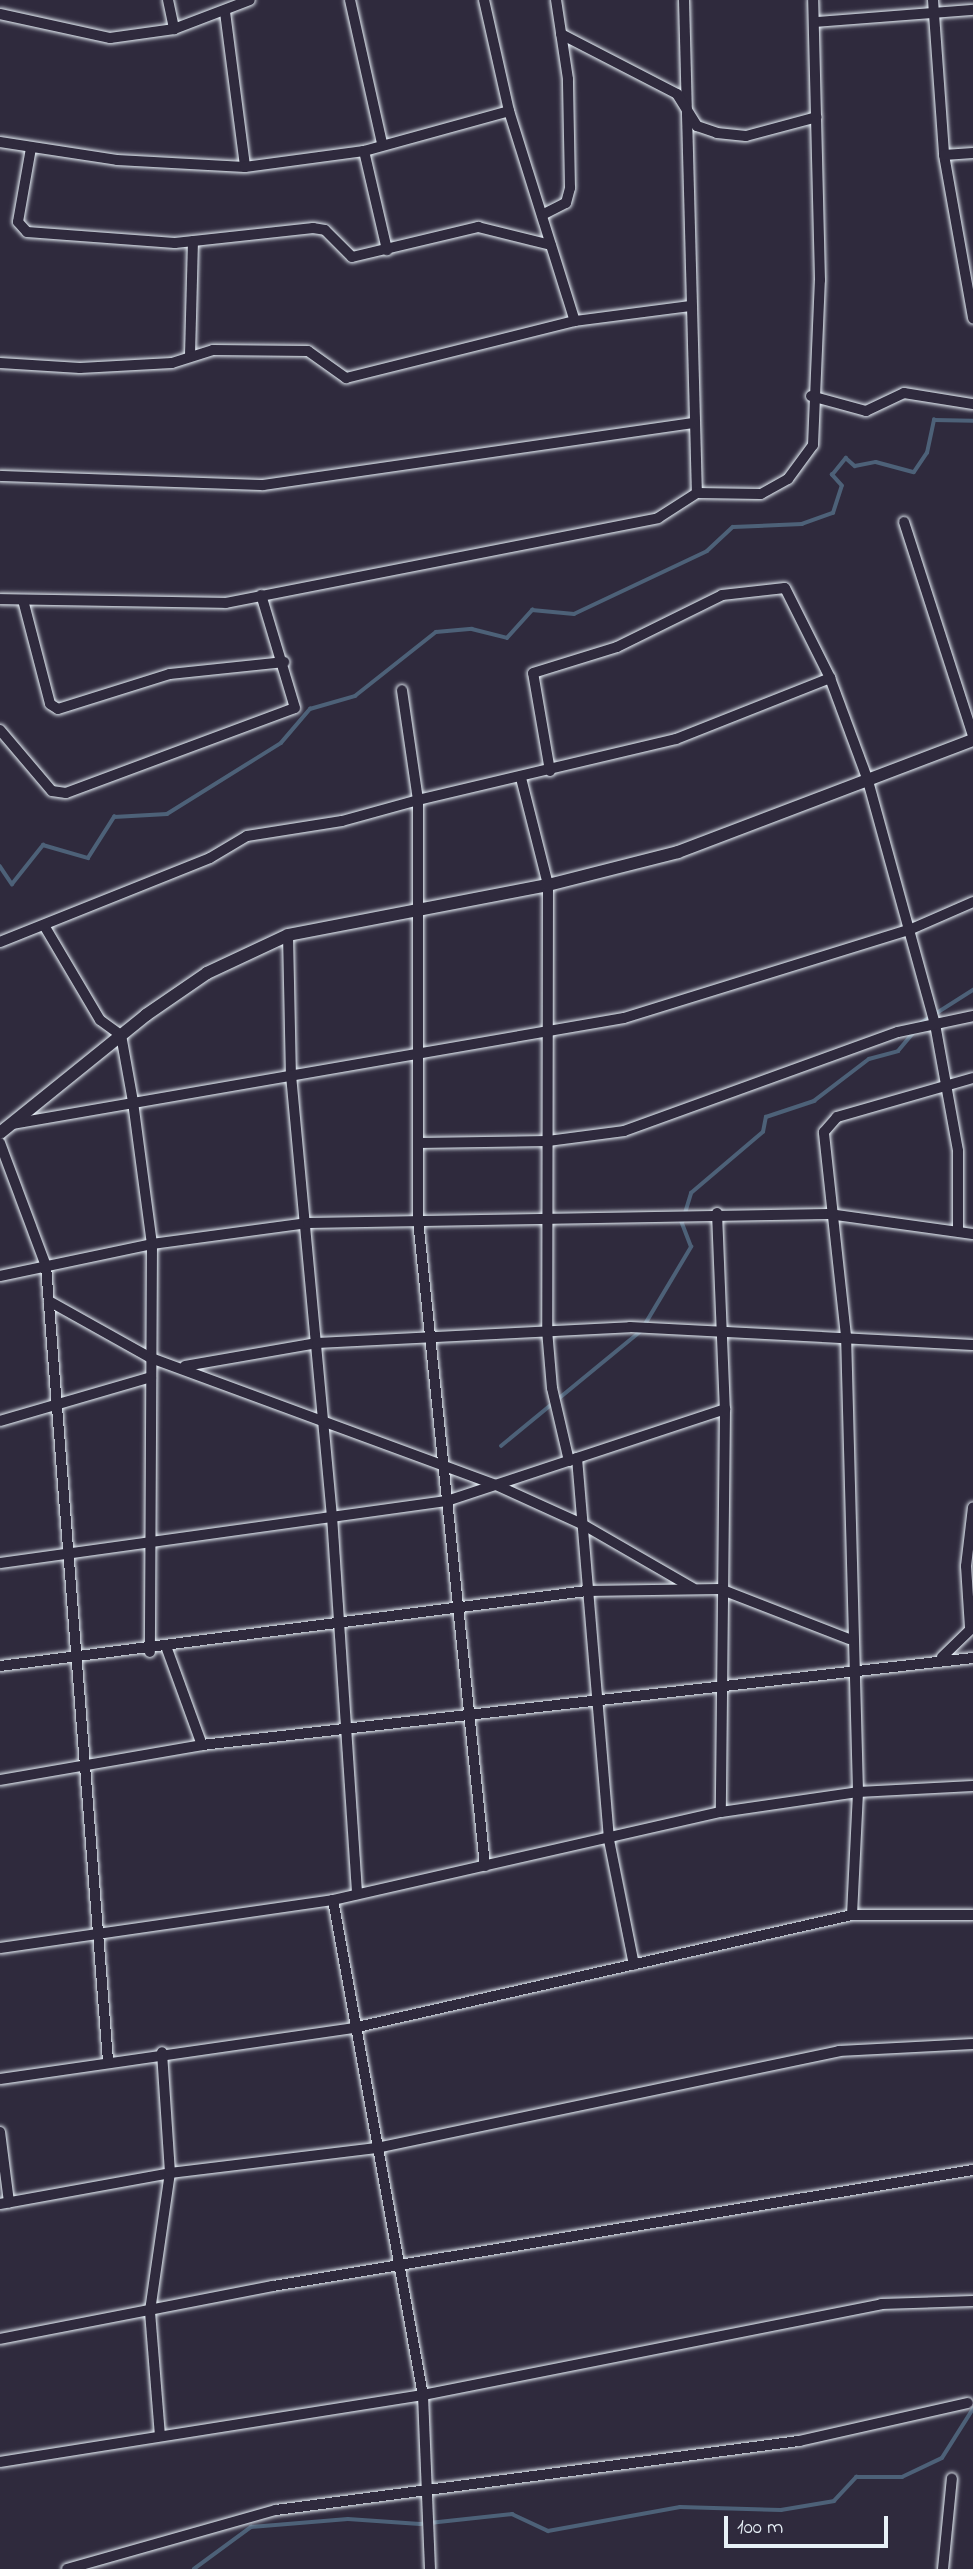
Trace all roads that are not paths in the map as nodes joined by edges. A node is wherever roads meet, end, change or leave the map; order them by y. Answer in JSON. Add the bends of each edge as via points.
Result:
{"nodes":[{"id":1,"x":168,"y":0,"type":"edge"},
{"id":2,"x":250,"y":0,"type":"edge"},
{"id":3,"x":350,"y":0,"type":"edge"},
{"id":4,"x":484,"y":0,"type":"edge"},
{"id":5,"x":556,"y":0,"type":"edge"},
{"id":6,"x":684,"y":0,"type":"edge"},
{"id":7,"x":813,"y":0,"type":"edge"},
{"id":8,"x":934,"y":4,"type":"edge"},
{"id":9,"x":973,"y":10,"type":"edge"},
{"id":10,"x":225,"y":12,"type":"junction"},
{"id":11,"x":0,"y":14,"type":"edge"},
{"id":12,"x":816,"y":22,"type":"junction"},
{"id":13,"x":174,"y":29,"type":"junction"},
{"id":14,"x":561,"y":34,"type":"junction"},
{"id":15,"x":684,"y":105,"type":"junction"},
{"id":16,"x":509,"y":111,"type":"junction"},
{"id":17,"x":817,"y":117,"type":"junction"},
{"id":18,"x":0,"y":142,"type":"edge"},
{"id":19,"x":382,"y":143,"type":"junction"},
{"id":20,"x":31,"y":148,"type":"junction"},
{"id":21,"x":364,"y":152,"type":"junction"},
{"id":22,"x":973,"y":153,"type":"edge"},
{"id":23,"x":944,"y":155,"type":"junction"},
{"id":24,"x":245,"y":167,"type":"junction"},
{"id":25,"x":542,"y":215,"type":"junction"},
{"id":26,"x":193,"y":241,"type":"junction"},
{"id":27,"x":551,"y":245,"type":"junction"},
{"id":28,"x":387,"y":250,"type":"junction"},
{"id":29,"x":691,"y":306,"type":"junction"},
{"id":30,"x":973,"y":318,"type":"edge"},
{"id":31,"x":575,"y":321,"type":"junction"},
{"id":32,"x":190,"y":355,"type":"junction"},
{"id":33,"x":0,"y":363,"type":"edge"},
{"id":34,"x":811,"y":396,"type":"junction"},
{"id":35,"x":973,"y":404,"type":"edge"},
{"id":36,"x":692,"y":423,"type":"junction"},
{"id":37,"x":0,"y":476,"type":"edge"},
{"id":38,"x":697,"y":493,"type":"junction"},
{"id":39,"x":904,"y":522,"type":"dead end"},
{"id":40,"x":261,"y":596,"type":"junction"},
{"id":41,"x":0,"y":599,"type":"edge"},
{"id":42,"x":23,"y":600,"type":"junction"},
{"id":43,"x":284,"y":662,"type":"junction"},
{"id":44,"x":830,"y":678,"type":"junction"},
{"id":45,"x":402,"y":690,"type":"dead end"},
{"id":46,"x":0,"y":730,"type":"edge"},
{"id":47,"x":973,"y":738,"type":"edge"},
{"id":48,"x":550,"y":771,"type":"junction"},
{"id":49,"x":521,"y":778,"type":"junction"},
{"id":50,"x":868,"y":781,"type":"junction"},
{"id":51,"x":418,"y":800,"type":"junction"},
{"id":52,"x":548,"y":885,"type":"junction"},
{"id":53,"x":973,"y":902,"type":"edge"},
{"id":54,"x":419,"y":908,"type":"junction"},
{"id":55,"x":45,"y":927,"type":"junction"},
{"id":56,"x":909,"y":930,"type":"junction"},
{"id":57,"x":288,"y":935,"type":"junction"},
{"id":58,"x":0,"y":942,"type":"edge"},
{"id":59,"x":973,"y":1016,"type":"edge"},
{"id":60,"x":935,"y":1024,"type":"junction"},
{"id":61,"x":549,"y":1028,"type":"junction"},
{"id":62,"x":121,"y":1035,"type":"junction"},
{"id":63,"x":417,"y":1052,"type":"junction"},
{"id":64,"x":291,"y":1075,"type":"junction"},
{"id":65,"x":973,"y":1078,"type":"edge"},
{"id":66,"x":945,"y":1088,"type":"junction"},
{"id":67,"x":133,"y":1102,"type":"junction"},
{"id":68,"x":12,"y":1124,"type":"junction"},
{"id":69,"x":0,"y":1133,"type":"edge"},
{"id":70,"x":548,"y":1141,"type":"junction"},
{"id":71,"x":0,"y":1143,"type":"edge"},
{"id":72,"x":418,"y":1143,"type":"junction"},
{"id":73,"x":717,"y":1213,"type":"junction"},
{"id":74,"x":829,"y":1214,"type":"junction"},
{"id":75,"x":547,"y":1216,"type":"junction"},
{"id":76,"x":418,"y":1220,"type":"junction"},
{"id":77,"x":308,"y":1223,"type":"junction"},
{"id":78,"x":958,"y":1231,"type":"junction"},
{"id":79,"x":973,"y":1234,"type":"edge"},
{"id":80,"x":152,"y":1244,"type":"junction"},
{"id":81,"x":46,"y":1266,"type":"junction"},
{"id":82,"x":0,"y":1276,"type":"edge"},
{"id":83,"x":49,"y":1301,"type":"junction"},
{"id":84,"x":547,"y":1330,"type":"junction"},
{"id":85,"x":425,"y":1334,"type":"junction"},
{"id":86,"x":722,"y":1336,"type":"junction"},
{"id":87,"x":846,"y":1336,"type":"junction"},
{"id":88,"x":317,"y":1343,"type":"junction"},
{"id":89,"x":973,"y":1345,"type":"edge"},
{"id":90,"x":151,"y":1358,"type":"junction"},
{"id":91,"x":185,"y":1366,"type":"junction"},
{"id":92,"x":150,"y":1377,"type":"junction"},
{"id":93,"x":57,"y":1404,"type":"junction"},
{"id":94,"x":725,"y":1409,"type":"junction"},
{"id":95,"x":0,"y":1421,"type":"edge"},
{"id":96,"x":324,"y":1422,"type":"junction"},
{"id":97,"x":573,"y":1459,"type":"junction"},
{"id":98,"x":443,"y":1469,"type":"junction"},
{"id":99,"x":496,"y":1485,"type":"junction"},
{"id":100,"x":447,"y":1501,"type":"junction"},
{"id":101,"x":973,"y":1507,"type":"edge"},
{"id":102,"x":332,"y":1516,"type":"junction"},
{"id":103,"x":582,"y":1524,"type":"junction"},
{"id":104,"x":149,"y":1540,"type":"junction"},
{"id":105,"x":68,"y":1552,"type":"junction"},
{"id":106,"x":0,"y":1563,"type":"edge"},
{"id":107,"x":695,"y":1589,"type":"junction"},
{"id":108,"x":720,"y":1589,"type":"junction"},
{"id":109,"x":586,"y":1591,"type":"junction"},
{"id":110,"x":456,"y":1608,"type":"junction"},
{"id":111,"x":336,"y":1624,"type":"junction"},
{"id":112,"x":972,"y":1628,"type":"edge"},
{"id":113,"x":849,"y":1639,"type":"junction"},
{"id":114,"x":167,"y":1649,"type":"junction"},
{"id":115,"x":150,"y":1652,"type":"junction"},
{"id":116,"x":942,"y":1657,"type":"junction"},
{"id":117,"x":973,"y":1658,"type":"edge"},
{"id":118,"x":77,"y":1659,"type":"junction"},
{"id":119,"x":0,"y":1666,"type":"edge"},
{"id":120,"x":854,"y":1668,"type":"junction"},
{"id":121,"x":718,"y":1682,"type":"junction"},
{"id":122,"x":594,"y":1698,"type":"junction"},
{"id":123,"x":468,"y":1712,"type":"junction"},
{"id":124,"x":344,"y":1730,"type":"junction"},
{"id":125,"x":202,"y":1745,"type":"junction"},
{"id":126,"x":89,"y":1764,"type":"junction"},
{"id":127,"x":0,"y":1780,"type":"edge"},
{"id":128,"x":973,"y":1786,"type":"edge"},
{"id":129,"x":858,"y":1792,"type":"junction"},
{"id":130,"x":721,"y":1812,"type":"junction"},
{"id":131,"x":609,"y":1840,"type":"junction"},
{"id":132,"x":485,"y":1866,"type":"junction"},
{"id":133,"x":357,"y":1894,"type":"junction"},
{"id":134,"x":333,"y":1900,"type":"junction"},
{"id":135,"x":852,"y":1915,"type":"junction"},
{"id":136,"x":973,"y":1915,"type":"edge"},
{"id":137,"x":102,"y":1933,"type":"junction"},
{"id":138,"x":0,"y":1948,"type":"edge"},
{"id":139,"x":634,"y":1965,"type":"junction"},
{"id":140,"x":353,"y":2028,"type":"junction"},
{"id":141,"x":973,"y":2044,"type":"edge"},
{"id":142,"x":162,"y":2052,"type":"junction"},
{"id":143,"x":108,"y":2061,"type":"junction"},
{"id":144,"x":0,"y":2079,"type":"edge"},
{"id":145,"x":0,"y":2132,"type":"edge"},
{"id":146,"x":376,"y":2148,"type":"junction"},
{"id":147,"x":973,"y":2170,"type":"edge"},
{"id":148,"x":170,"y":2173,"type":"junction"},
{"id":149,"x":5,"y":2203,"type":"edge"},
{"id":150,"x":402,"y":2268,"type":"junction"},
{"id":151,"x":973,"y":2301,"type":"edge"},
{"id":152,"x":150,"y":2311,"type":"junction"},
{"id":153,"x":0,"y":2339,"type":"edge"},
{"id":154,"x":422,"y":2395,"type":"junction"},
{"id":155,"x":968,"y":2403,"type":"dead end"},
{"id":156,"x":160,"y":2437,"type":"junction"},
{"id":157,"x":0,"y":2462,"type":"edge"},
{"id":158,"x":952,"y":2478,"type":"dead end"},
{"id":159,"x":430,"y":2489,"type":"junction"},
{"id":160,"x":67,"y":2569,"type":"edge"},
{"id":161,"x":430,"y":2569,"type":"edge"},
{"id":162,"x":943,"y":2569,"type":"edge"}],
"edges":[{"from":1,"to":13,"type":"street"},
{"from":2,"to":10,"type":"street"},
{"from":3,"to":19,"type":"street"},
{"from":4,"to":16,"type":"street"},
{"from":5,"to":14,"type":"street"},
{"from":6,"to":15,"type":"street","via":[[691,75]]},
{"from":7,"to":12,"type":"street"},
{"from":8,"to":9,"type":"street"},
{"from":8,"to":12,"type":"street","via":[[879,20]]},
{"from":8,"to":23,"type":"street"},
{"from":10,"to":13,"type":"street"},
{"from":10,"to":24,"type":"street"},
{"from":11,"to":13,"type":"street","via":[[110,38]]},
{"from":12,"to":17,"type":"street"},
{"from":14,"to":15,"type":"street","via":[[677,94]]},
{"from":14,"to":25,"type":"street","via":[[570,188],[566,203]]},
{"from":15,"to":17,"type":"street","via":[[697,126],[746,136]]},
{"from":15,"to":29,"type":"street"},
{"from":16,"to":19,"type":"street"},
{"from":16,"to":25,"type":"street"},
{"from":17,"to":34,"type":"street","via":[[820,281]]},
{"from":18,"to":20,"type":"street"},
{"from":19,"to":21,"type":"street"},
{"from":20,"to":24,"type":"street"},
{"from":20,"to":26,"type":"street","via":[[18,222],[27,232]]},
{"from":21,"to":24,"type":"street"},
{"from":21,"to":28,"type":"street"},
{"from":22,"to":23,"type":"street"},
{"from":23,"to":30,"type":"street"},
{"from":25,"to":27,"type":"street"},
{"from":26,"to":28,"type":"street","via":[[313,228],[325,230],[352,257]]},
{"from":26,"to":32,"type":"street"},
{"from":27,"to":28,"type":"street","via":[[478,227]]},
{"from":27,"to":31,"type":"street"},
{"from":29,"to":31,"type":"street"},
{"from":29,"to":36,"type":"street"},
{"from":31,"to":32,"type":"street","via":[[346,378],[308,351]]},
{"from":32,"to":33,"type":"street","via":[[172,363],[80,368]]},
{"from":34,"to":35,"type":"street","via":[[866,411],[904,393]]},
{"from":34,"to":38,"type":"street","via":[[813,445],[788,478],[761,494]]},
{"from":36,"to":37,"type":"street","via":[[263,485]]},
{"from":36,"to":38,"type":"street"},
{"from":38,"to":40,"type":"street","via":[[658,518]]},
{"from":39,"to":47,"type":"street"},
{"from":40,"to":42,"type":"street","via":[[167,606]]},
{"from":40,"to":43,"type":"street"},
{"from":41,"to":42,"type":"street"},
{"from":42,"to":43,"type":"street","via":[[50,704],[58,709],[170,674]]},
{"from":43,"to":46,"type":"street","via":[[295,708],[66,793],[52,791]]},
{"from":44,"to":48,"type":"street","via":[[676,739]]},
{"from":44,"to":48,"type":"street","via":[[785,588],[722,596],[617,647],[533,673]]},
{"from":44,"to":50,"type":"street"},
{"from":45,"to":51,"type":"street"},
{"from":47,"to":50,"type":"street"},
{"from":48,"to":49,"type":"street"},
{"from":49,"to":51,"type":"street"},
{"from":49,"to":52,"type":"street"},
{"from":50,"to":52,"type":"street","via":[[729,836]]},
{"from":50,"to":56,"type":"street"},
{"from":51,"to":54,"type":"street"},
{"from":51,"to":55,"type":"street","via":[[342,821],[247,836],[210,858]]},
{"from":52,"to":54,"type":"street"},
{"from":52,"to":61,"type":"street"},
{"from":53,"to":56,"type":"street"},
{"from":54,"to":57,"type":"street"},
{"from":54,"to":63,"type":"street"},
{"from":55,"to":58,"type":"street"},
{"from":55,"to":62,"type":"street","via":[[100,1020]]},
{"from":56,"to":60,"type":"street"},
{"from":56,"to":61,"type":"street","via":[[624,1018]]},
{"from":57,"to":62,"type":"street","via":[[207,973]]},
{"from":57,"to":64,"type":"street"},
{"from":59,"to":60,"type":"street"},
{"from":60,"to":66,"type":"street"},
{"from":60,"to":70,"type":"street","via":[[652,1124]]},
{"from":61,"to":63,"type":"street"},
{"from":61,"to":70,"type":"street"},
{"from":62,"to":67,"type":"street"},
{"from":62,"to":68,"type":"street"},
{"from":63,"to":64,"type":"street"},
{"from":63,"to":72,"type":"street"},
{"from":64,"to":67,"type":"street"},
{"from":64,"to":77,"type":"street"},
{"from":65,"to":66,"type":"street"},
{"from":66,"to":74,"type":"street","via":[[828,1123]]},
{"from":66,"to":78,"type":"street","via":[[959,1163]]},
{"from":67,"to":68,"type":"street"},
{"from":67,"to":80,"type":"street"},
{"from":68,"to":69,"type":"street"},
{"from":70,"to":72,"type":"street"},
{"from":70,"to":75,"type":"street"},
{"from":71,"to":81,"type":"street"},
{"from":72,"to":76,"type":"street"},
{"from":73,"to":74,"type":"street"},
{"from":73,"to":75,"type":"street"},
{"from":73,"to":86,"type":"street"},
{"from":74,"to":78,"type":"street"},
{"from":74,"to":87,"type":"street"},
{"from":75,"to":76,"type":"street"},
{"from":75,"to":84,"type":"street"},
{"from":76,"to":77,"type":"street"},
{"from":76,"to":85,"type":"street"},
{"from":77,"to":80,"type":"street"},
{"from":77,"to":88,"type":"street"},
{"from":78,"to":79,"type":"street"},
{"from":80,"to":81,"type":"street"},
{"from":80,"to":90,"type":"street"},
{"from":81,"to":82,"type":"street"},
{"from":81,"to":83,"type":"street"},
{"from":83,"to":90,"type":"street"},
{"from":83,"to":93,"type":"street"},
{"from":84,"to":85,"type":"street"},
{"from":84,"to":86,"type":"street","via":[[630,1327]]},
{"from":84,"to":97,"type":"street","via":[[552,1388]]},
{"from":85,"to":88,"type":"street"},
{"from":85,"to":98,"type":"street"},
{"from":86,"to":87,"type":"street"},
{"from":86,"to":94,"type":"street"},
{"from":87,"to":89,"type":"street"},
{"from":87,"to":113,"type":"street"},
{"from":88,"to":91,"type":"street"},
{"from":88,"to":96,"type":"street"},
{"from":90,"to":91,"type":"street"},
{"from":90,"to":92,"type":"street"},
{"from":91,"to":96,"type":"street"},
{"from":92,"to":93,"type":"street"},
{"from":92,"to":104,"type":"street"},
{"from":93,"to":95,"type":"street"},
{"from":93,"to":105,"type":"street"},
{"from":94,"to":97,"type":"street"},
{"from":94,"to":108,"type":"street"},
{"from":96,"to":98,"type":"street"},
{"from":96,"to":102,"type":"street"},
{"from":97,"to":99,"type":"street"},
{"from":97,"to":103,"type":"street"},
{"from":98,"to":99,"type":"street"},
{"from":98,"to":100,"type":"street"},
{"from":99,"to":100,"type":"street"},
{"from":99,"to":103,"type":"street"},
{"from":100,"to":102,"type":"street"},
{"from":100,"to":110,"type":"street"},
{"from":101,"to":112,"type":"street","via":[[965,1566]]},
{"from":102,"to":104,"type":"street"},
{"from":102,"to":111,"type":"street"},
{"from":103,"to":107,"type":"street"},
{"from":103,"to":109,"type":"street"},
{"from":104,"to":105,"type":"street"},
{"from":104,"to":115,"type":"street"},
{"from":105,"to":106,"type":"street"},
{"from":105,"to":118,"type":"street"},
{"from":107,"to":108,"type":"street"},
{"from":107,"to":109,"type":"street"},
{"from":108,"to":113,"type":"street"},
{"from":108,"to":121,"type":"street"},
{"from":109,"to":110,"type":"street"},
{"from":109,"to":122,"type":"street"},
{"from":110,"to":111,"type":"street"},
{"from":110,"to":123,"type":"street"},
{"from":111,"to":114,"type":"street"},
{"from":111,"to":124,"type":"street"},
{"from":112,"to":116,"type":"street"},
{"from":113,"to":120,"type":"street"},
{"from":114,"to":115,"type":"street"},
{"from":114,"to":125,"type":"street"},
{"from":115,"to":118,"type":"street"},
{"from":116,"to":117,"type":"street"},
{"from":116,"to":120,"type":"street"},
{"from":118,"to":119,"type":"street"},
{"from":118,"to":126,"type":"street"},
{"from":120,"to":121,"type":"street"},
{"from":120,"to":129,"type":"street"},
{"from":121,"to":122,"type":"street"},
{"from":121,"to":130,"type":"street"},
{"from":122,"to":123,"type":"street"},
{"from":122,"to":131,"type":"street"},
{"from":123,"to":124,"type":"street"},
{"from":123,"to":132,"type":"street"},
{"from":124,"to":125,"type":"street"},
{"from":124,"to":133,"type":"street"},
{"from":125,"to":126,"type":"street"},
{"from":126,"to":127,"type":"street"},
{"from":126,"to":137,"type":"street"},
{"from":128,"to":129,"type":"street"},
{"from":129,"to":130,"type":"street"},
{"from":129,"to":135,"type":"street"},
{"from":130,"to":131,"type":"street"},
{"from":131,"to":132,"type":"street"},
{"from":131,"to":139,"type":"street"},
{"from":132,"to":133,"type":"street"},
{"from":133,"to":134,"type":"street"},
{"from":134,"to":137,"type":"street"},
{"from":134,"to":140,"type":"street"},
{"from":135,"to":136,"type":"street"},
{"from":135,"to":139,"type":"street"},
{"from":137,"to":138,"type":"street"},
{"from":137,"to":143,"type":"street"},
{"from":139,"to":140,"type":"street"},
{"from":140,"to":142,"type":"street"},
{"from":140,"to":146,"type":"street"},
{"from":141,"to":146,"type":"street","via":[[839,2052]]},
{"from":142,"to":143,"type":"street"},
{"from":142,"to":148,"type":"street"},
{"from":143,"to":144,"type":"street"},
{"from":145,"to":149,"type":"street"},
{"from":146,"to":148,"type":"street"},
{"from":146,"to":150,"type":"street"},
{"from":147,"to":150,"type":"street","via":[[695,2212]]},
{"from":148,"to":149,"type":"street"},
{"from":148,"to":152,"type":"street"},
{"from":150,"to":152,"type":"street"},
{"from":150,"to":154,"type":"street"},
{"from":151,"to":154,"type":"street","via":[[881,2304]]},
{"from":152,"to":153,"type":"street"},
{"from":152,"to":156,"type":"street"},
{"from":154,"to":156,"type":"street"},
{"from":154,"to":159,"type":"street"},
{"from":155,"to":159,"type":"street","via":[[799,2441]]},
{"from":156,"to":157,"type":"street"},
{"from":158,"to":162,"type":"street"},
{"from":159,"to":160,"type":"street","via":[[247,2515],[208,2533]]},
{"from":159,"to":161,"type":"street"}]}
